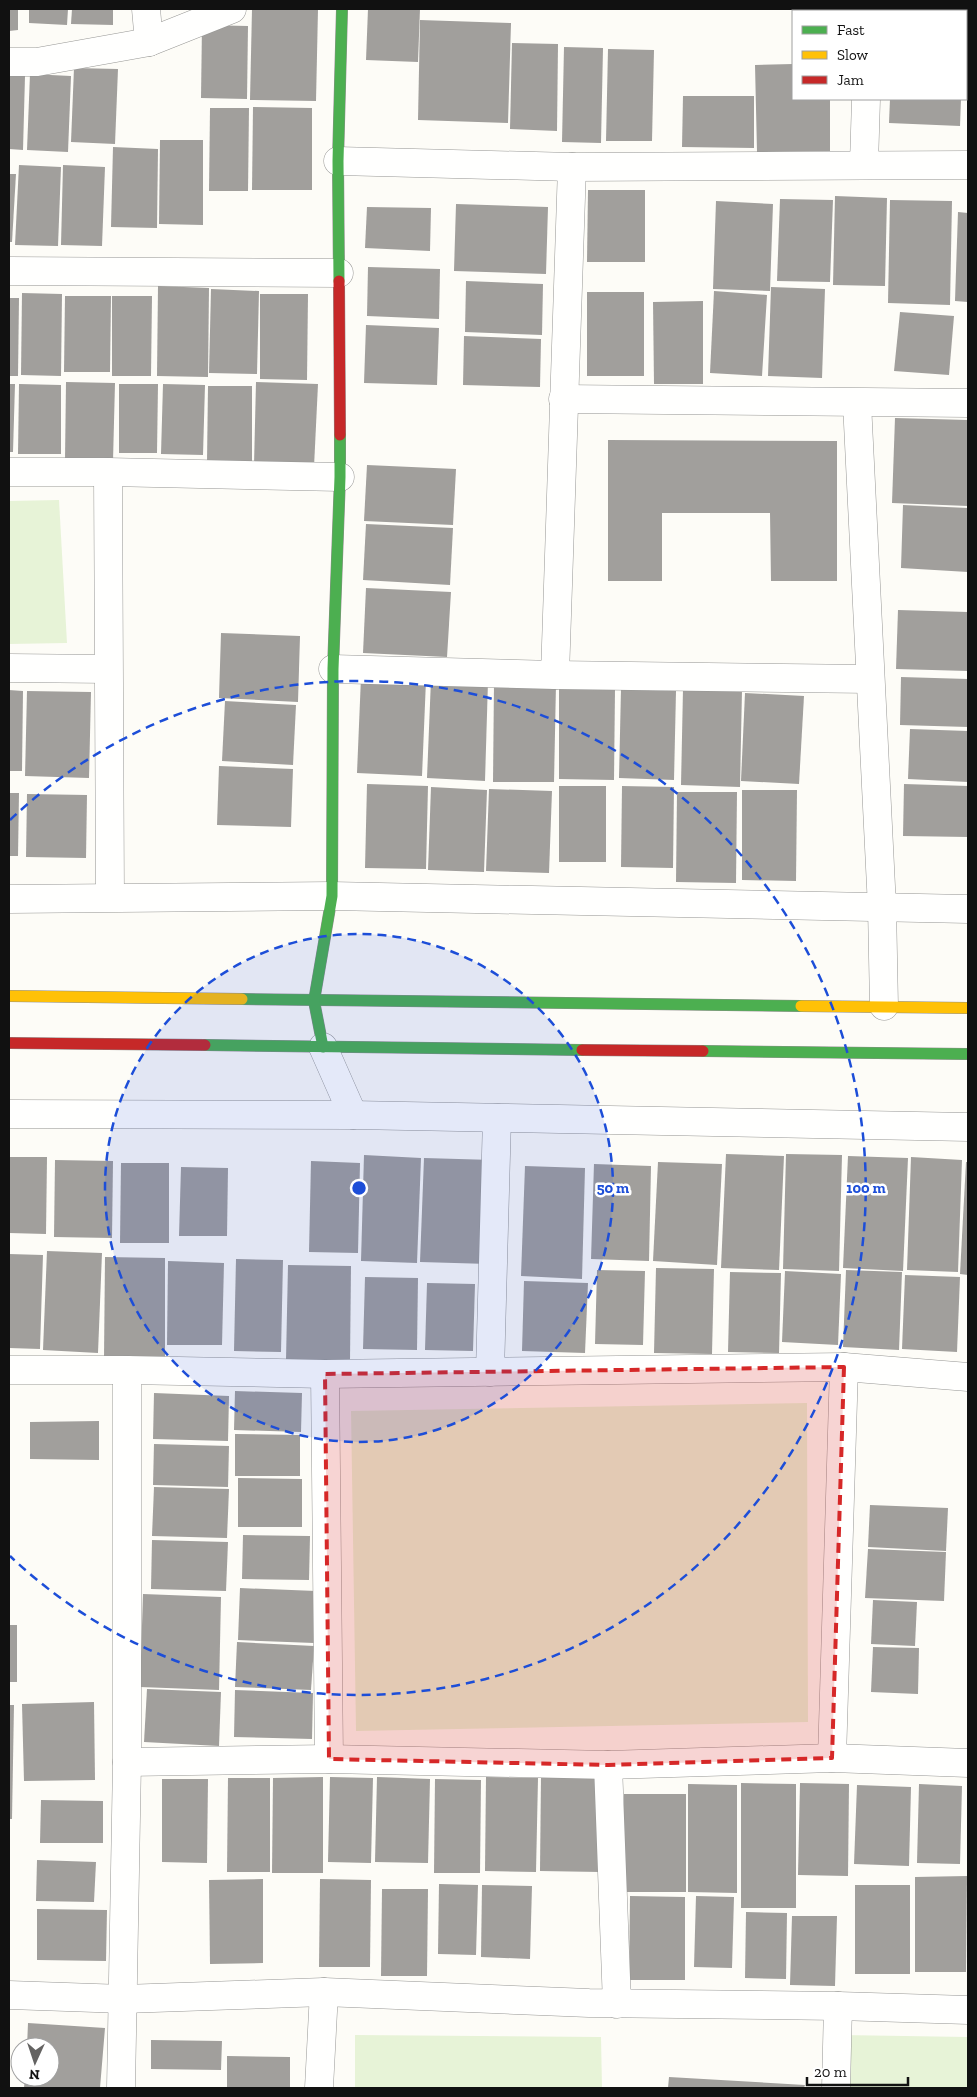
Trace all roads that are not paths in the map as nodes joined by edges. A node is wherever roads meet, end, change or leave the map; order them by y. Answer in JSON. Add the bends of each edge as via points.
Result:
{"nodes":[{"id":1,"x":146,"y":9,"type":"edge"},
{"id":2,"x":232,"y":9,"type":"edge"},
{"id":3,"x":342,"y":9,"type":"edge"},
{"id":4,"x":149,"y":42,"type":"junction"},
{"id":5,"x":9,"y":62,"type":"edge"},
{"id":6,"x":866,"y":100,"type":"edge"},
{"id":7,"x":338,"y":161,"type":"junction"},
{"id":8,"x":864,"y":164,"type":"junction"},
{"id":9,"x":968,"y":165,"type":"edge"},
{"id":10,"x":572,"y":168,"type":"junction"},
{"id":11,"x":9,"y":271,"type":"edge"},
{"id":12,"x":339,"y":273,"type":"junction"},
{"id":13,"x":563,"y":399,"type":"junction"},
{"id":14,"x":857,"y":403,"type":"junction"},
{"id":15,"x":968,"y":403,"type":"edge"},
{"id":16,"x":9,"y":472,"type":"edge"},
{"id":17,"x":108,"y":472,"type":"junction"},
{"id":18,"x":340,"y":477,"type":"junction"},
{"id":19,"x":9,"y":668,"type":"edge"},
{"id":20,"x":108,"y":669,"type":"junction"},
{"id":21,"x":333,"y":669,"type":"junction"},
{"id":22,"x":555,"y":675,"type":"junction"},
{"id":23,"x":870,"y":679,"type":"junction"},
{"id":24,"x":332,"y":896,"type":"junction"},
{"id":25,"x":110,"y":897,"type":"junction"},
{"id":26,"x":9,"y":899,"type":"edge"},
{"id":27,"x":882,"y":907,"type":"junction"},
{"id":28,"x":968,"y":909,"type":"edge"},
{"id":29,"x":9,"y":996,"type":"edge"},
{"id":30,"x":314,"y":1001,"type":"junction"},
{"id":31,"x":884,"y":1006,"type":"junction"},
{"id":32,"x":968,"y":1008,"type":"edge"},
{"id":33,"x":9,"y":1043,"type":"edge"},
{"id":34,"x":323,"y":1047,"type":"junction"},
{"id":35,"x":968,"y":1054,"type":"edge"},
{"id":36,"x":9,"y":1114,"type":"edge"},
{"id":37,"x":353,"y":1115,"type":"junction"},
{"id":38,"x":497,"y":1118,"type":"junction"},
{"id":39,"x":968,"y":1127,"type":"edge"},
{"id":40,"x":844,"y":1366,"type":"junction"},
{"id":41,"x":9,"y":1370,"type":"edge"},
{"id":42,"x":127,"y":1370,"type":"junction"},
{"id":43,"x":490,"y":1372,"type":"junction"},
{"id":44,"x":326,"y":1374,"type":"junction"},
{"id":45,"x":968,"y":1377,"type":"edge"},
{"id":46,"x":832,"y":1758,"type":"junction"},
{"id":47,"x":329,"y":1759,"type":"junction"},
{"id":48,"x":127,"y":1762,"type":"junction"},
{"id":49,"x":968,"y":1763,"type":"edge"},
{"id":50,"x":608,"y":1765,"type":"junction"},
{"id":51,"x":324,"y":1992,"type":"junction"},
{"id":52,"x":9,"y":1995,"type":"edge"},
{"id":53,"x":124,"y":1999,"type":"junction"},
{"id":54,"x":617,"y":2004,"type":"junction"},
{"id":55,"x":838,"y":2006,"type":"junction"},
{"id":56,"x":968,"y":2010,"type":"edge"},
{"id":57,"x":121,"y":2088,"type":"edge"},
{"id":58,"x":319,"y":2088,"type":"edge"},
{"id":59,"x":836,"y":2088,"type":"edge"}],
"edges":[{"from":1,"to":4,"type":"street"},
{"from":2,"to":4,"type":"street"},
{"from":3,"to":7,"type":"main road"},
{"from":4,"to":5,"type":"street","via":[[36,62]]},
{"from":6,"to":8,"type":"street"},
{"from":7,"to":10,"type":"street"},
{"from":7,"to":12,"type":"main road"},
{"from":8,"to":9,"type":"street"},
{"from":8,"to":10,"type":"street"},
{"from":10,"to":13,"type":"street"},
{"from":11,"to":12,"type":"street"},
{"from":12,"to":18,"type":"main road"},
{"from":13,"to":14,"type":"street"},
{"from":13,"to":22,"type":"street"},
{"from":14,"to":15,"type":"street"},
{"from":14,"to":23,"type":"street"},
{"from":16,"to":17,"type":"street"},
{"from":17,"to":18,"type":"street"},
{"from":17,"to":20,"type":"street"},
{"from":18,"to":21,"type":"main road"},
{"from":19,"to":20,"type":"street"},
{"from":20,"to":25,"type":"street"},
{"from":21,"to":22,"type":"street"},
{"from":21,"to":24,"type":"main road"},
{"from":22,"to":23,"type":"street"},
{"from":23,"to":27,"type":"street"},
{"from":24,"to":25,"type":"street"},
{"from":24,"to":27,"type":"street"},
{"from":24,"to":30,"type":"main road"},
{"from":25,"to":26,"type":"street"},
{"from":27,"to":28,"type":"street"},
{"from":27,"to":31,"type":"street"},
{"from":29,"to":30,"type":"main road"},
{"from":30,"to":31,"type":"main road"},
{"from":30,"to":34,"type":"main road"},
{"from":31,"to":32,"type":"main road"},
{"from":33,"to":34,"type":"main road"},
{"from":34,"to":35,"type":"main road"},
{"from":34,"to":37,"type":"street"},
{"from":36,"to":37,"type":"street"},
{"from":37,"to":38,"type":"street"},
{"from":38,"to":39,"type":"street"},
{"from":38,"to":43,"type":"street"},
{"from":40,"to":43,"type":"street"},
{"from":40,"to":45,"type":"street"},
{"from":40,"to":46,"type":"street"},
{"from":41,"to":42,"type":"street"},
{"from":42,"to":44,"type":"street"},
{"from":42,"to":48,"type":"street"},
{"from":43,"to":44,"type":"street"},
{"from":44,"to":47,"type":"street"},
{"from":46,"to":49,"type":"street"},
{"from":46,"to":50,"type":"street"},
{"from":47,"to":48,"type":"street"},
{"from":47,"to":50,"type":"street"},
{"from":48,"to":53,"type":"street"},
{"from":50,"to":54,"type":"street"},
{"from":51,"to":53,"type":"street"},
{"from":51,"to":54,"type":"street"},
{"from":51,"to":58,"type":"street"},
{"from":52,"to":53,"type":"street"},
{"from":53,"to":57,"type":"street"},
{"from":54,"to":55,"type":"street"},
{"from":55,"to":56,"type":"street"},
{"from":55,"to":59,"type":"street"}]}
